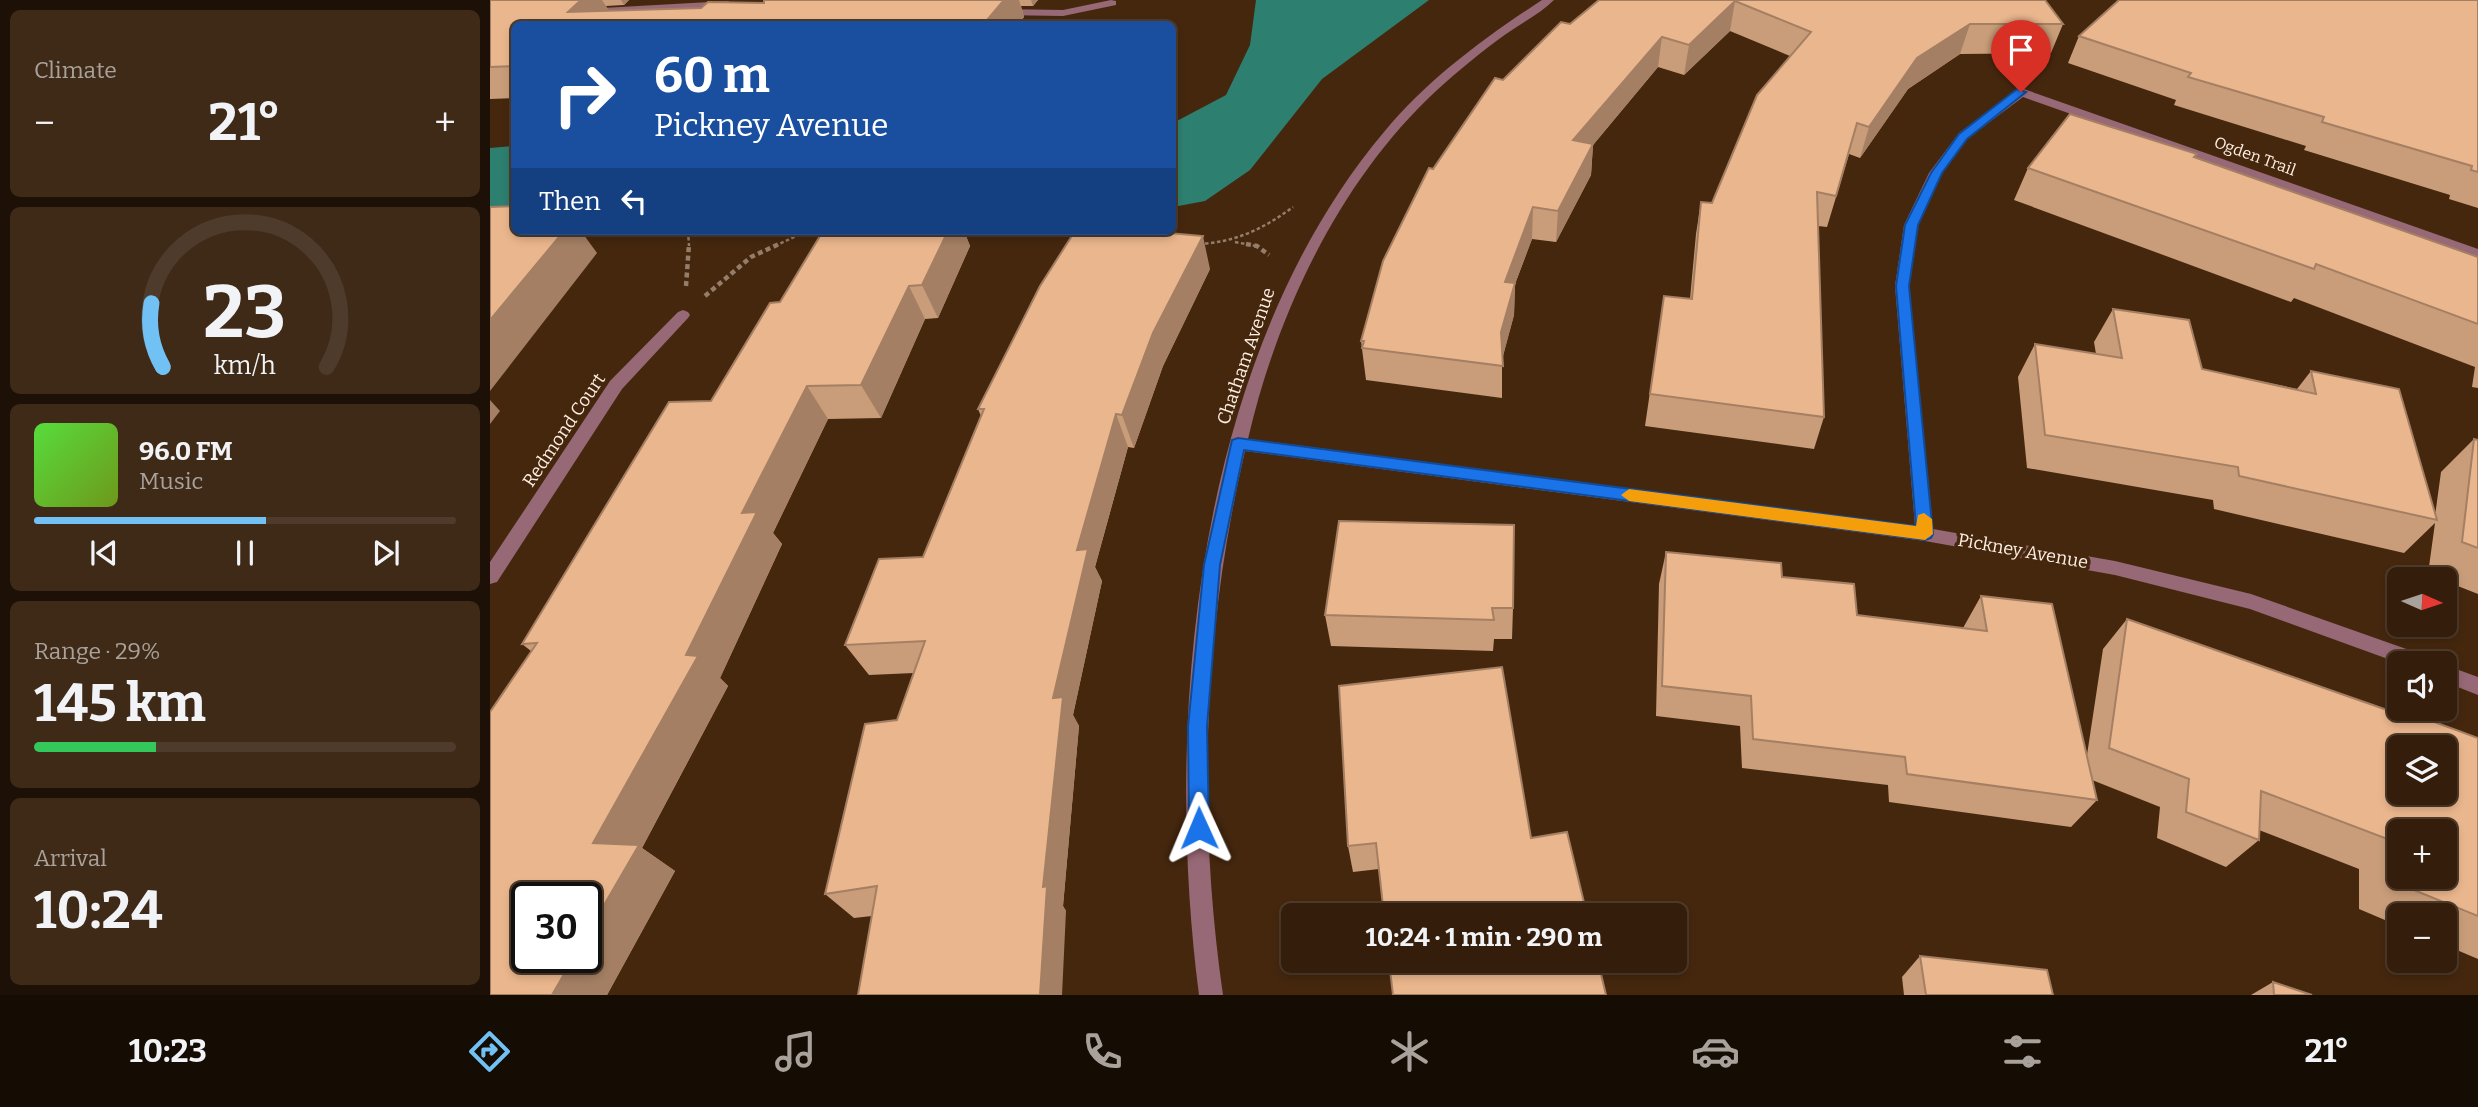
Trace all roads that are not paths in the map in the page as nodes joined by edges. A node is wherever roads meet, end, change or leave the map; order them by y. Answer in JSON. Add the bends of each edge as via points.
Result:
{"nodes":[{"id":1,"x":1549,"y":0,"type":"edge"},
{"id":2,"x":1112,"y":3,"type":"dead end"},
{"id":3,"x":745,"y":4,"type":"edge"},
{"id":4,"x":987,"y":11,"type":"edge"},
{"id":5,"x":570,"y":12,"type":"edge"},
{"id":6,"x":2478,"y":254,"type":"edge"},
{"id":7,"x":683,"y":315,"type":"road end"},
{"id":8,"x":1238,"y":444,"type":"junction"},
{"id":9,"x":1925,"y":534,"type":"junction"},
{"id":10,"x":490,"y":577,"type":"edge"},
{"id":11,"x":2388,"y":651,"type":"edge"},
{"id":12,"x":2457,"y":678,"type":"edge"},
{"id":13,"x":2478,"y":686,"type":"edge"},
{"id":14,"x":1211,"y":995,"type":"edge"}],
"edges":[{"from":1,"to":8,"type":"street","name":"Chatham Avenue","via":[[1454,68],[1370,156],[1323,226],[1291,291]]},
{"from":2,"to":4,"type":"street","via":[[1063,13]]},
{"from":3,"to":5,"type":"street"},
{"from":6,"to":9,"type":"street","name":"Ogden Trail","via":[[2021,92],[1963,136],[1937,173],[1912,225],[1902,286]]},
{"from":7,"to":10,"type":"street","name":"Redmond Court","via":[[616,385]]},
{"from":8,"to":9,"type":"street","name":"Pickney Avenue"},
{"from":8,"to":14,"type":"street","name":"Chatham Avenue","via":[[1212,565],[1197,727],[1202,929]]},
{"from":9,"to":11,"type":"street","name":"Pickney Avenue","via":[[2115,568],[2251,602]]},
{"from":12,"to":13,"type":"street"}]}
